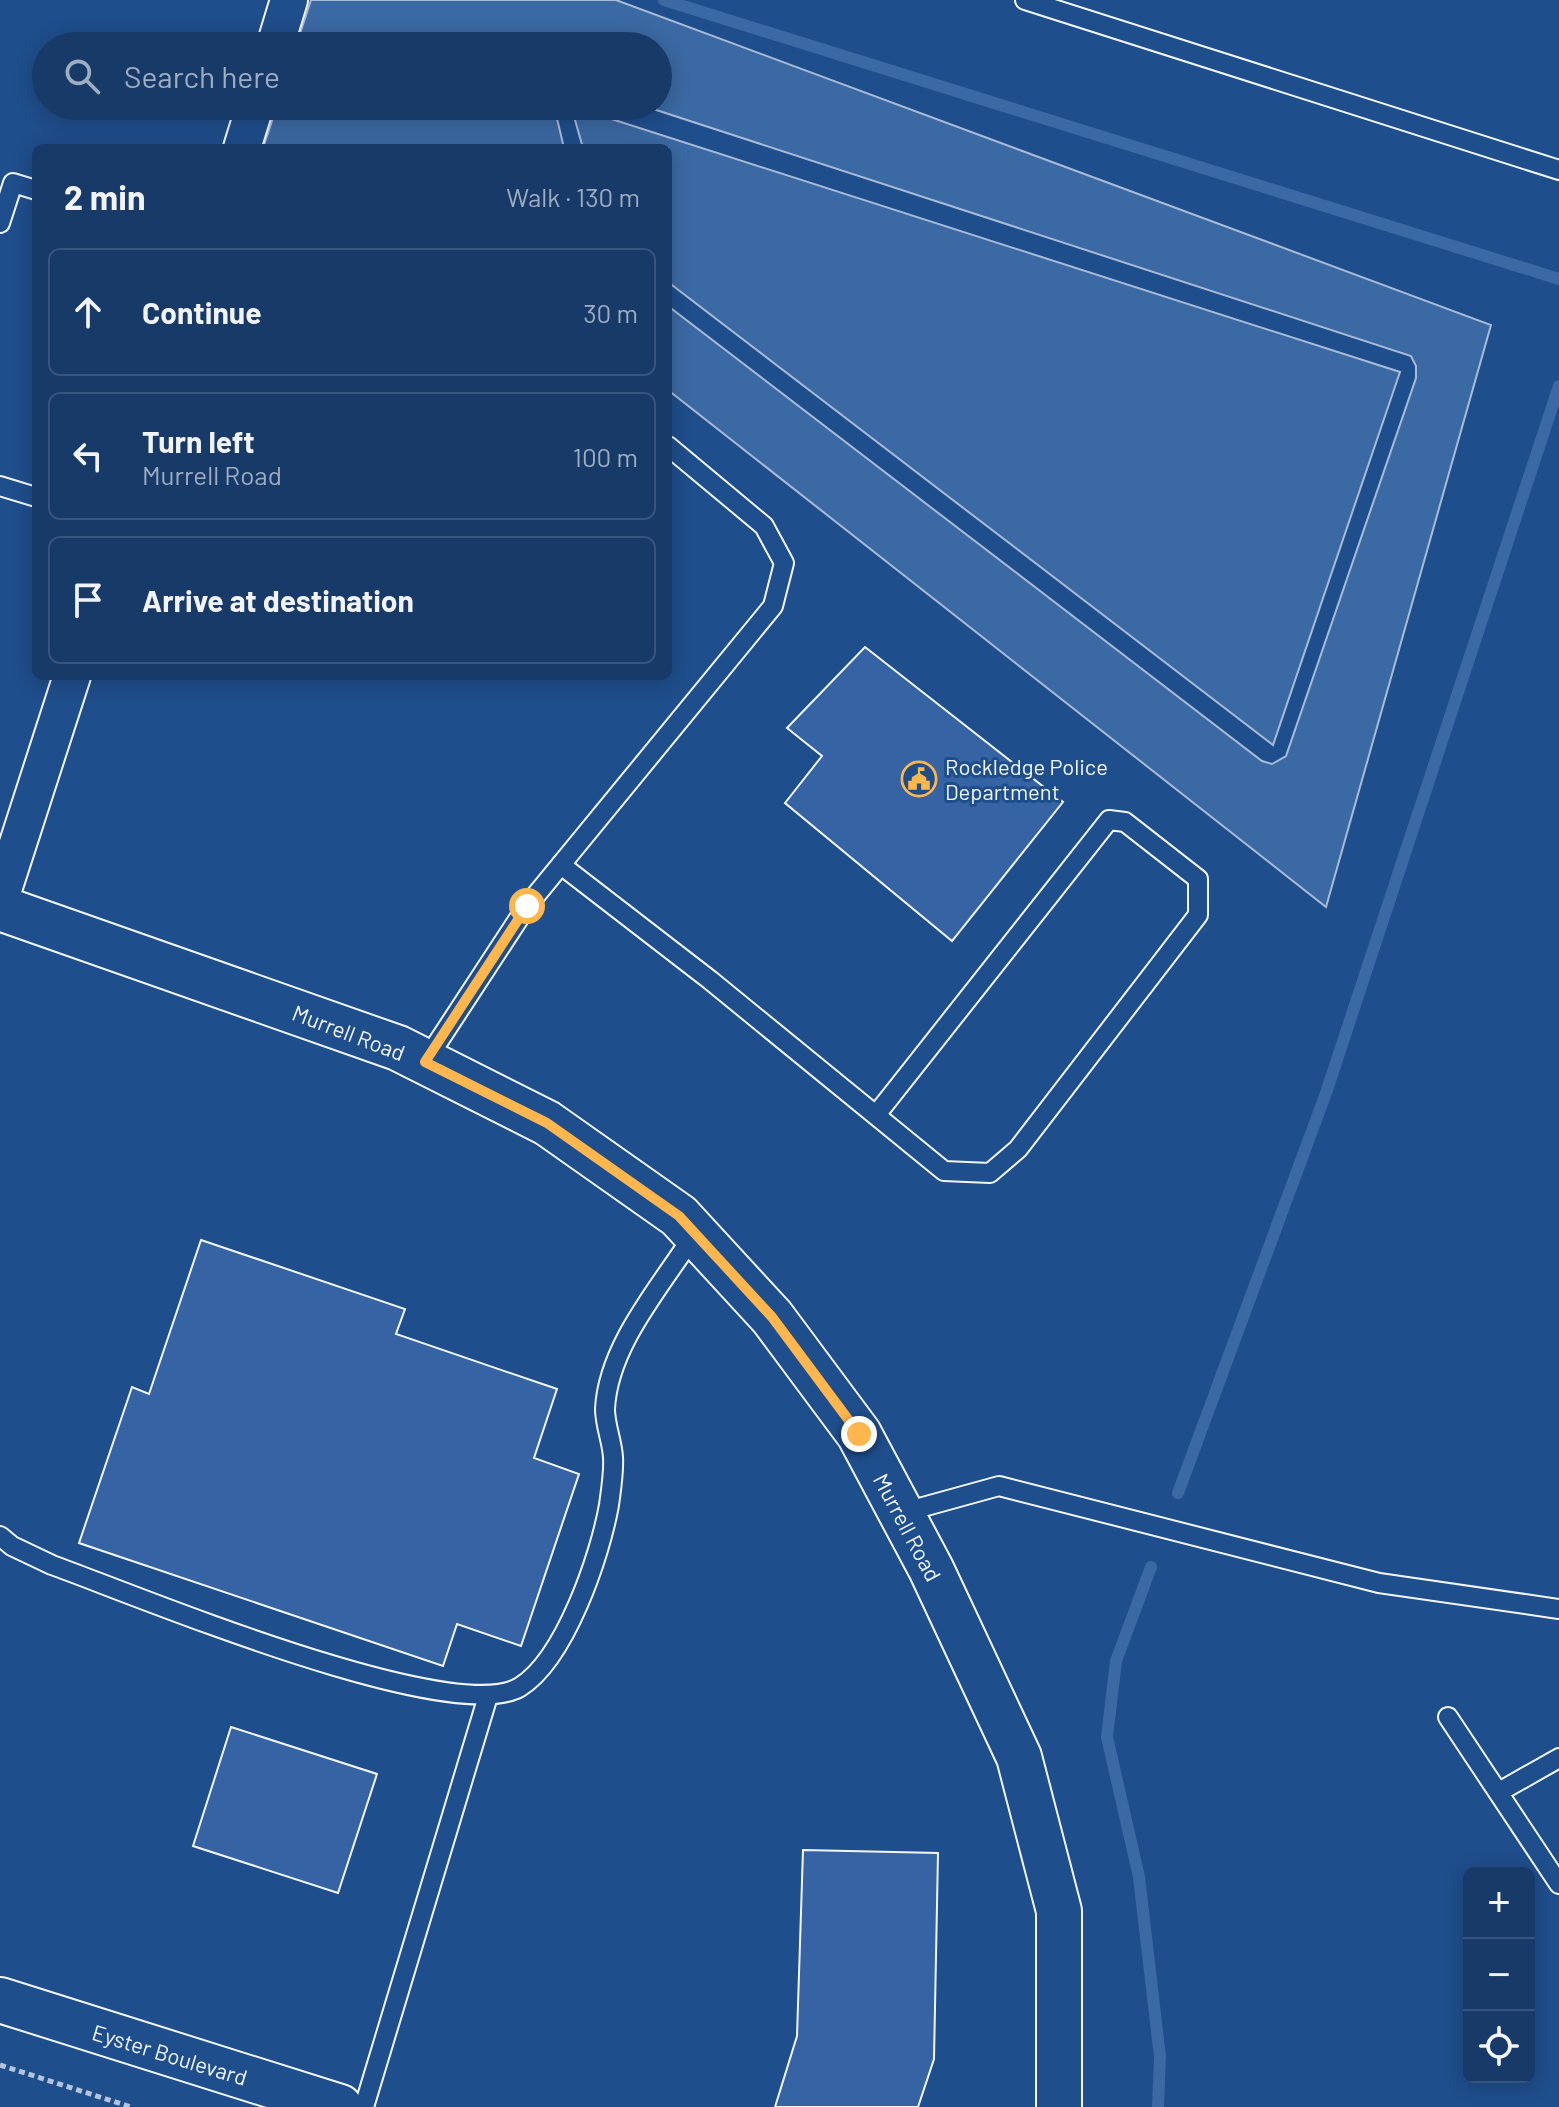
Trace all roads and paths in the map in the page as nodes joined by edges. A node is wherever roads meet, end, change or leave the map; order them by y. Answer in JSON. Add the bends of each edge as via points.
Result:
{"nodes":[{"id":1,"x":289,"y":0,"type":"edge"},
{"id":2,"x":1025,"y":0,"type":"edge"},
{"id":3,"x":279,"y":32,"type":"edge"},
{"id":4,"x":251,"y":120,"type":"edge"},
{"id":5,"x":243,"y":144,"type":"edge"},
{"id":6,"x":1559,"y":170,"type":"edge"},
{"id":7,"x":32,"y":189,"type":"edge"},
{"id":8,"x":0,"y":223,"type":"edge"},
{"id":9,"x":672,"y":449,"type":"edge"},
{"id":10,"x":0,"y":486,"type":"edge"},
{"id":11,"x":32,"y":496,"type":"edge"},
{"id":12,"x":71,"y":680,"type":"edge"},
{"id":13,"x":561,"y":865,"type":"junction"},
{"id":14,"x":0,"y":899,"type":"edge"},
{"id":15,"x":0,"y":908,"type":"edge"},
{"id":16,"x":425,"y":1062,"type":"junction"},
{"id":17,"x":876,"y":1115,"type":"junction"},
{"id":18,"x":695,"y":1233,"type":"junction"},
{"id":19,"x":901,"y":1513,"type":"junction"},
{"id":20,"x":0,"y":1536,"type":"edge"},
{"id":21,"x":1559,"y":1609,"type":"edge"},
{"id":22,"x":488,"y":1696,"type":"junction"},
{"id":23,"x":1448,"y":1717,"type":"dead end"},
{"id":24,"x":1559,"y":1758,"type":"edge"},
{"id":25,"x":1499,"y":1792,"type":"junction"},
{"id":26,"x":1559,"y":1884,"type":"edge"},
{"id":27,"x":0,"y":2000,"type":"edge"},
{"id":28,"x":0,"y":2065,"type":"edge"},
{"id":29,"x":131,"y":2107,"type":"edge"},
{"id":30,"x":340,"y":2107,"type":"edge"},
{"id":31,"x":364,"y":2107,"type":"edge"},
{"id":32,"x":1059,"y":2107,"type":"edge"}],
"edges":[{"from":1,"to":3,"type":"street"},
{"from":2,"to":6,"type":"lane"},
{"from":4,"to":5,"type":"street"},
{"from":7,"to":8,"type":"lane","via":[[13,183]]},
{"from":9,"to":13,"type":"lane","via":[[764,526],[784,563],[773,606]]},
{"from":10,"to":11,"type":"lane"},
{"from":12,"to":14,"type":"street"},
{"from":13,"to":16,"type":"lane","via":[[527,906]]},
{"from":13,"to":17,"type":"lane"},
{"from":15,"to":16,"type":"street","name":"Murrell Road","via":[[254,995]]},
{"from":16,"to":18,"type":"street","name":"Murrell Road","via":[[547,1123],[679,1216]]},
{"from":17,"to":17,"type":"lane","via":[[944,1171],[990,1173],[1018,1149],[1198,915],[1198,879],[1125,822],[1109,820]]},
{"from":18,"to":19,"type":"street","name":"Murrell Road","via":[[772,1317],[859,1434]]},
{"from":18,"to":22,"type":"lane","via":[[619,1354],[605,1409],[613,1459],[608,1507],[568,1624],[551,1657],[528,1680],[519,1688]]},
{"from":19,"to":21,"type":"lane","via":[[999,1486],[1379,1583]]},
{"from":19,"to":32,"type":"street","name":"Murrell Road","via":[[1019,1757],[1059,1911]]},
{"from":20,"to":22,"type":"lane","via":[[52,1565],[339,1668]]},
{"from":22,"to":31,"type":"lane"},
{"from":23,"to":25,"type":"lane"},
{"from":24,"to":25,"type":"lane"},
{"from":25,"to":26,"type":"lane"},
{"from":27,"to":30,"type":"street","name":"Eyster Boulevard"},
{"from":28,"to":29,"type":"path"}]}
